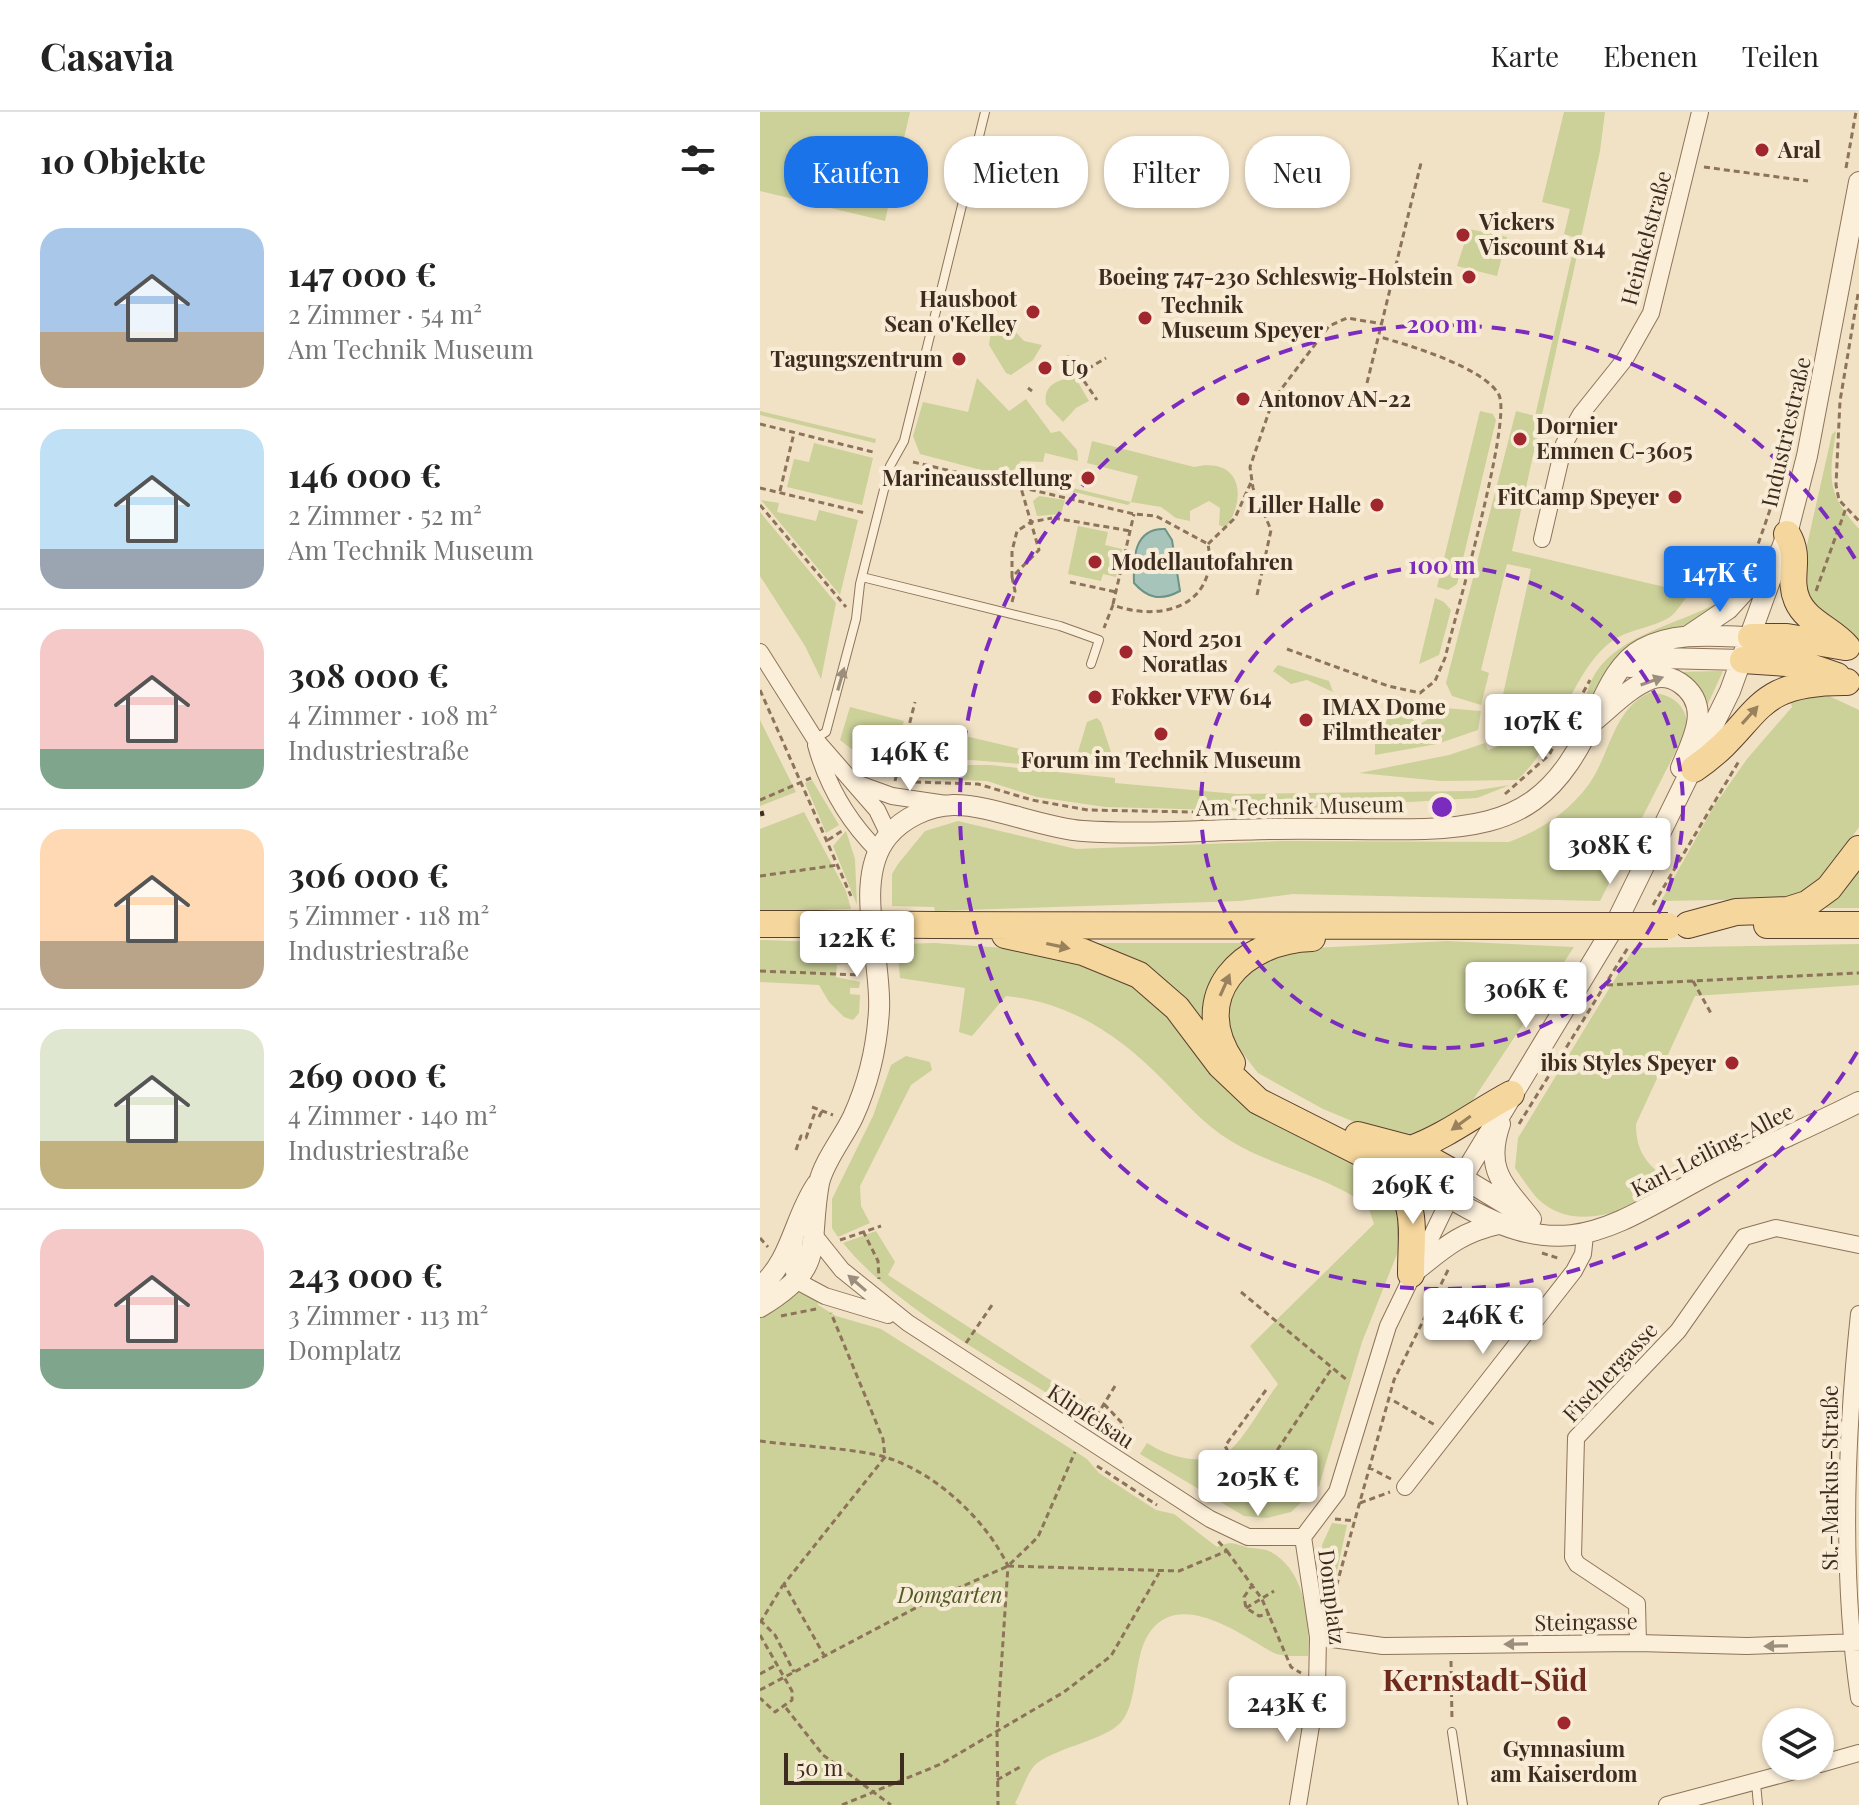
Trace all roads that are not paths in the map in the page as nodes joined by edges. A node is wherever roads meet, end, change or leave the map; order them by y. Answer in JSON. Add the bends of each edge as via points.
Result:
{"nodes":[{"id":1,"x":985,"y":112,"type":"edge"},
{"id":2,"x":1700,"y":112,"type":"edge"},
{"id":3,"x":1852,"y":176,"type":"edge"},
{"id":4,"x":1856,"y":211,"type":"edge"},
{"id":5,"x":1542,"y":539,"type":"dead end"},
{"id":6,"x":1784,"y":542,"type":"junction"},
{"id":7,"x":862,"y":577,"type":"junction"},
{"id":8,"x":1687,"y":636,"type":"junction"},
{"id":9,"x":1747,"y":648,"type":"junction"},
{"id":10,"x":1853,"y":651,"type":"edge"},
{"id":11,"x":760,"y":652,"type":"edge"},
{"id":12,"x":1091,"y":664,"type":"dead end"},
{"id":13,"x":1619,"y":672,"type":"junction"},
{"id":14,"x":1853,"y":686,"type":"edge"},
{"id":15,"x":1589,"y":726,"type":"junction"},
{"id":16,"x":815,"y":739,"type":"junction"},
{"id":17,"x":1694,"y":769,"type":"junction"},
{"id":18,"x":848,"y":780,"type":"junction"},
{"id":19,"x":1677,"y":802,"type":"junction"},
{"id":20,"x":955,"y":805,"type":"junction"},
{"id":21,"x":883,"y":843,"type":"junction"},
{"id":22,"x":1859,"y":849,"type":"edge"},
{"id":23,"x":760,"y":924,"type":"edge"},
{"id":24,"x":944,"y":925,"type":"junction"},
{"id":25,"x":1356,"y":925,"type":"junction"},
{"id":26,"x":1859,"y":925,"type":"edge"},
{"id":27,"x":1678,"y":926,"type":"junction"},
{"id":28,"x":1511,"y":1094,"type":"junction"},
{"id":29,"x":1859,"y":1102,"type":"edge"},
{"id":30,"x":1411,"y":1149,"type":"junction"},
{"id":31,"x":1361,"y":1150,"type":"junction"},
{"id":32,"x":1456,"y":1187,"type":"junction"},
{"id":33,"x":1531,"y":1219,"type":"junction"},
{"id":34,"x":1498,"y":1224,"type":"junction"},
{"id":35,"x":795,"y":1233,"type":"junction"},
{"id":36,"x":1578,"y":1241,"type":"junction"},
{"id":37,"x":1859,"y":1245,"type":"edge"},
{"id":38,"x":1411,"y":1274,"type":"junction"},
{"id":39,"x":797,"y":1281,"type":"junction"},
{"id":40,"x":760,"y":1287,"type":"edge"},
{"id":41,"x":760,"y":1307,"type":"edge"},
{"id":42,"x":1859,"y":1314,"type":"edge"},
{"id":43,"x":908,"y":1323,"type":"junction"},
{"id":44,"x":1405,"y":1487,"type":"road end"},
{"id":45,"x":1303,"y":1537,"type":"junction"},
{"id":46,"x":1325,"y":1638,"type":"junction"},
{"id":47,"x":1638,"y":1643,"type":"junction"},
{"id":48,"x":1856,"y":1643,"type":"edge"},
{"id":49,"x":1859,"y":1698,"type":"edge"},
{"id":50,"x":1452,"y":1732,"type":"road end"},
{"id":51,"x":1859,"y":1753,"type":"edge"},
{"id":52,"x":1834,"y":1760,"type":"edge"},
{"id":53,"x":1766,"y":1780,"type":"edge"},
{"id":54,"x":1756,"y":1783,"type":"junction"},
{"id":55,"x":1298,"y":1805,"type":"edge"},
{"id":56,"x":1463,"y":1805,"type":"edge"},
{"id":57,"x":1667,"y":1805,"type":"edge"},
{"id":58,"x":1758,"y":1805,"type":"edge"}],
"edges":[{"from":1,"to":7,"type":"lane","via":[[904,441],[890,466]]},
{"from":2,"to":5,"type":"street","name":"Heinkelstraße","via":[[1651,313],[1564,444]]},
{"from":3,"to":4,"type":"street","name":"Industriestraße"},
{"from":4,"to":6,"type":"street","name":"Industriestraße","via":[[1818,412]]},
{"from":6,"to":8,"type":"street","via":[[1728,609]]},
{"from":6,"to":9,"type":"street","name":"Industriestraße"},
{"from":6,"to":10,"type":"main road","via":[[1796,548],[1793,585],[1798,603]]},
{"from":7,"to":12,"type":"lane","via":[[1099,640]]},
{"from":16,"to":7,"type":"lane","one_way":true,"via":[[826,732]]},
{"from":8,"to":9,"type":"street","name":"Am Technik Museum"},
{"from":8,"to":13,"type":"street","name":"Am Technik Museum","via":[[1642,649]]},
{"from":9,"to":10,"type":"main road","via":[[1787,637]]},
{"from":9,"to":13,"type":"street","via":[[1640,662]]},
{"from":9,"to":14,"type":"main road"},
{"from":9,"to":17,"type":"street","name":"Industriestraße"},
{"from":11,"to":16,"type":"street"},
{"from":13,"to":15,"type":"street","name":"Am Technik Museum"},
{"from":17,"to":14,"type":"main road","one_way":true,"via":[[1721,749],[1772,695],[1806,683]]},
{"from":15,"to":19,"type":"street","one_way":true,"via":[[1655,678],[1666,676],[1685,686],[1699,719],[1681,769]]},
{"from":15,"to":20,"type":"street","name":"Am Technik Museum","via":[[1570,764],[1532,803],[1514,814],[1458,827],[1092,832]]},
{"from":16,"to":18,"type":"street"},
{"from":16,"to":21,"type":"street","via":[[823,772],[854,822]]},
{"from":17,"to":19,"type":"street","name":"Industriestraße"},
{"from":18,"to":20,"type":"street","name":"Am Technik Museum","via":[[892,796]]},
{"from":18,"to":21,"type":"street","via":[[877,810]]},
{"from":19,"to":28,"type":"street","name":"Industriestraße","via":[[1615,925]]},
{"from":20,"to":21,"type":"street","name":"Am Technik Museum","via":[[916,814]]},
{"from":21,"to":35,"type":"street","via":[[870,898],[880,989],[877,1036],[861,1097]]},
{"from":22,"to":27,"type":"main road","via":[[1829,888],[1807,904],[1736,912]]},
{"from":23,"to":24,"type":"main road","bridge":true},
{"from":24,"to":25,"type":"main road"},
{"from":24,"to":31,"type":"main road","one_way":true,"via":[[1083,952],[1139,975],[1177,1008],[1220,1065],[1258,1101]]},
{"from":25,"to":27,"type":"main road","bridge":true},
{"from":30,"to":25,"type":"main road","one_way":true,"via":[[1350,1132],[1265,1093],[1241,1077],[1222,1044],[1216,1013],[1223,985],[1238,963],[1275,943],[1328,938]]},
{"from":26,"to":27,"type":"main road"},
{"from":28,"to":30,"type":"main road","one_way":true,"via":[[1445,1135]]},
{"from":28,"to":32,"type":"street","name":"Industriestraße"},
{"from":28,"to":33,"type":"street","via":[[1494,1143],[1494,1161],[1499,1179]]},
{"from":29,"to":36,"type":"street","name":"Karl-Leiling-Allee","via":[[1718,1170],[1624,1223]]},
{"from":30,"to":32,"type":"main road"},
{"from":31,"to":32,"type":"main road"},
{"from":31,"to":38,"type":"main road","via":[[1385,1169],[1409,1200]]},
{"from":32,"to":33,"type":"street"},
{"from":32,"to":34,"type":"street","name":"Karl-Leiling-Allee"},
{"from":32,"to":38,"type":"street","name":"Industriestraße"},
{"from":33,"to":36,"type":"street"},
{"from":34,"to":36,"type":"street","name":"Karl-Leiling-Allee"},
{"from":34,"to":38,"type":"street","via":[[1453,1239]]},
{"from":35,"to":39,"type":"street","via":[[810,1261]]},
{"from":35,"to":40,"type":"street","via":[[779,1268]]},
{"from":43,"to":35,"type":"street","name":"Klipfelsau","one_way":true},
{"from":36,"to":44,"type":"street","via":[[1574,1271]]},
{"from":37,"to":47,"type":"street","name":"Fischergasse","via":[[1776,1228],[1744,1237],[1678,1331],[1576,1438],[1573,1557],[1637,1604]]},
{"from":38,"to":45,"type":"street","name":"Industriestraße","via":[[1373,1369],[1337,1492]]},
{"from":39,"to":41,"type":"street"},
{"from":39,"to":43,"type":"street","name":"Klipfelsau","via":[[825,1296]]},
{"from":42,"to":48,"type":"street","name":"St.-Markus-Straße","via":[[1848,1423]]},
{"from":43,"to":45,"type":"street","name":"Klipfelsau","via":[[1210,1519],[1248,1537]]},
{"from":45,"to":46,"type":"street","name":"Domplatz"},
{"from":47,"to":46,"type":"street","name":"Steingasse","one_way":true,"via":[[1383,1646]]},
{"from":46,"to":55,"type":"street","name":"Domplatz"},
{"from":48,"to":47,"type":"street","name":"Steingasse","one_way":true},
{"from":48,"to":49,"type":"street","name":"St.-Markus-Straße"},
{"from":50,"to":56,"type":"lane"},
{"from":51,"to":52,"type":"street"},
{"from":53,"to":54,"type":"street"},
{"from":54,"to":57,"type":"street"},
{"from":54,"to":58,"type":"lane"}]}
